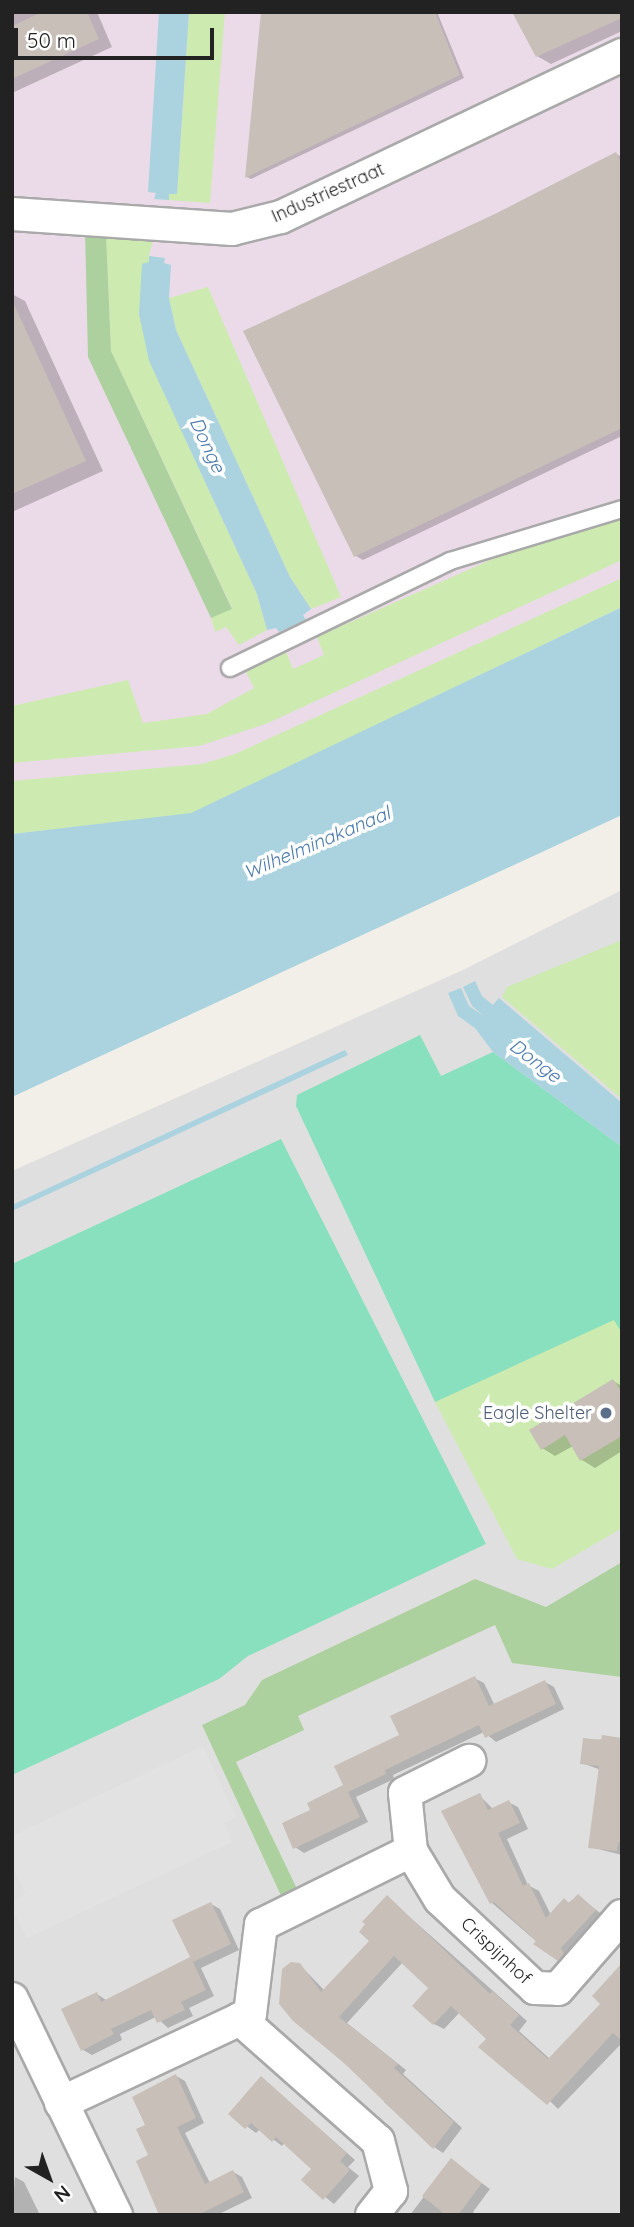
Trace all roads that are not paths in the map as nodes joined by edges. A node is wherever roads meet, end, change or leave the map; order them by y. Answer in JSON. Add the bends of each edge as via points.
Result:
{"nodes":[{"id":1,"x":622,"y":55,"type":"edge"},
{"id":2,"x":12,"y":214,"type":"edge"},
{"id":3,"x":622,"y":509,"type":"edge"},
{"id":4,"x":230,"y":668,"type":"dead end"},
{"id":5,"x":469,"y":1761,"type":"dead end"},
{"id":6,"x":411,"y":1851,"type":"junction"},
{"id":7,"x":622,"y":1916,"type":"edge"},
{"id":8,"x":12,"y":1999,"type":"edge"},
{"id":9,"x":240,"y":2019,"type":"junction"},
{"id":10,"x":61,"y":2103,"type":"junction"},
{"id":11,"x":116,"y":2215,"type":"edge"},
{"id":12,"x":372,"y":2215,"type":"edge"}],
"edges":[{"from":1,"to":2,"type":"street","name":"Industriestraat","via":[[281,217],[232,229]]},
{"from":3,"to":4,"type":"lane","via":[[450,561]]},
{"from":5,"to":6,"type":"street","name":"Crispijnhof","via":[[405,1793]]},
{"from":6,"to":7,"type":"street","name":"Crispijnhof","via":[[440,1899],[535,1988],[558,1989]]},
{"from":6,"to":9,"type":"street","via":[[261,1926],[250,2014]]},
{"from":8,"to":10,"type":"street"},
{"from":9,"to":10,"type":"street"},
{"from":9,"to":12,"type":"street","via":[[378,2141],[391,2191]]},
{"from":10,"to":11,"type":"street"}]}
